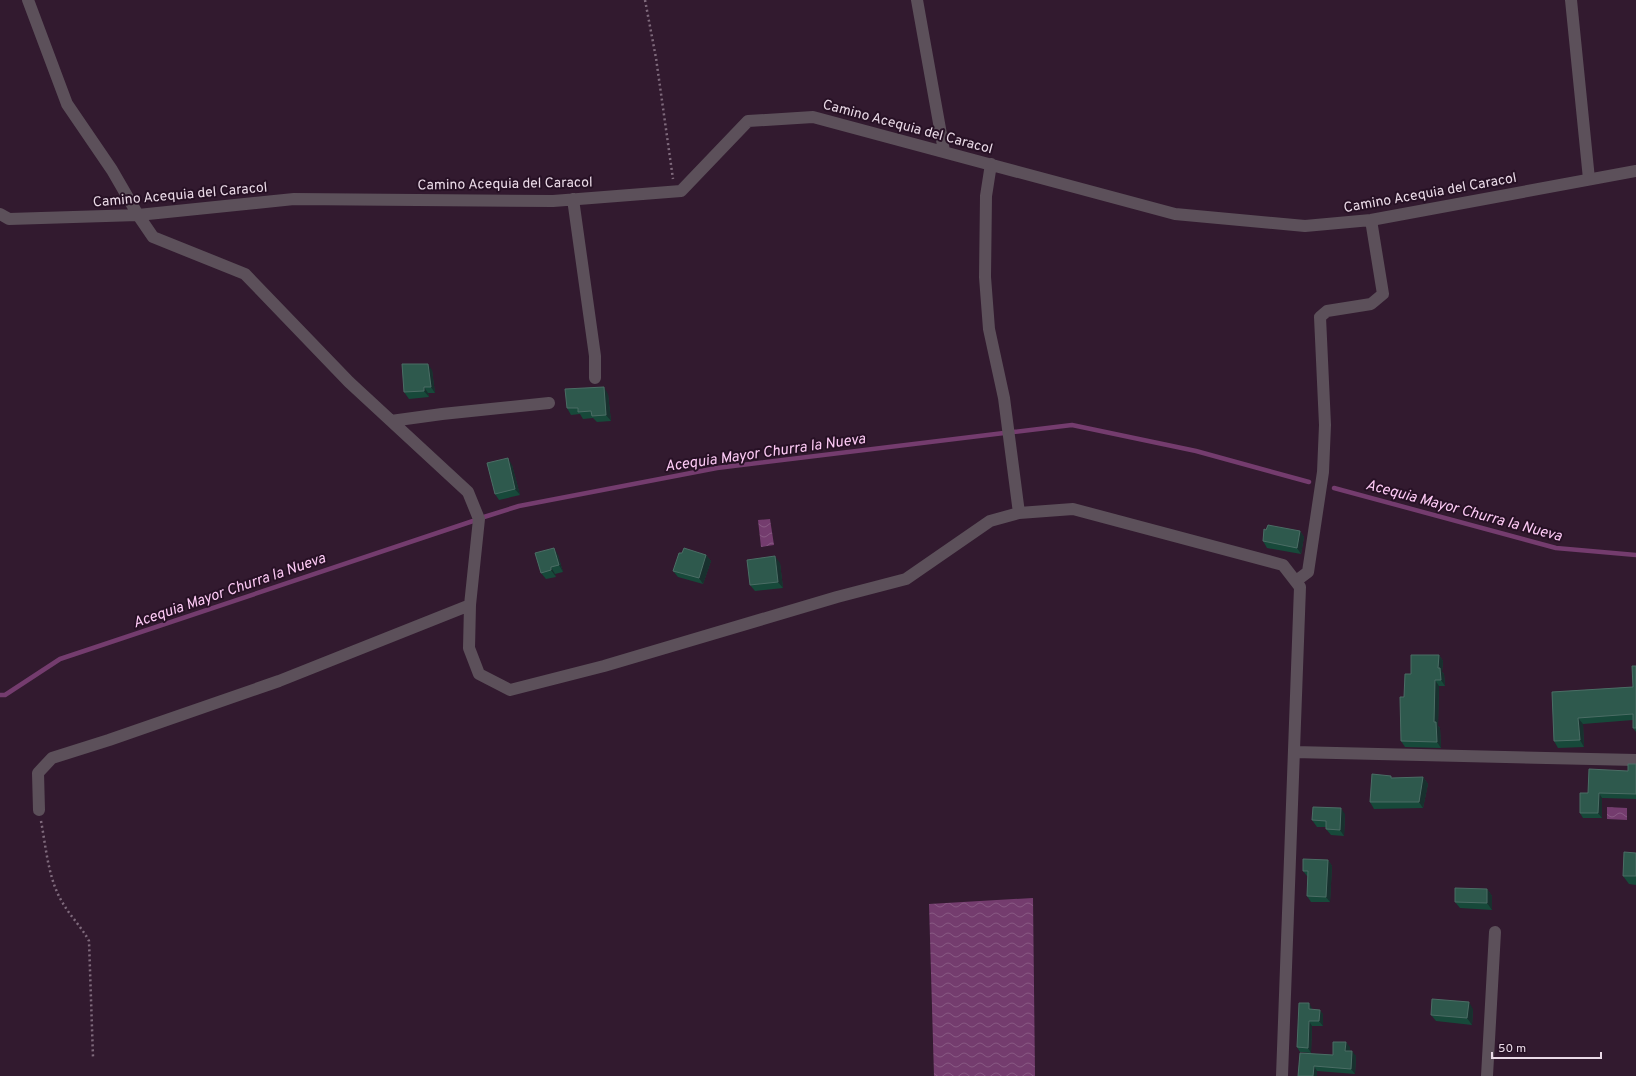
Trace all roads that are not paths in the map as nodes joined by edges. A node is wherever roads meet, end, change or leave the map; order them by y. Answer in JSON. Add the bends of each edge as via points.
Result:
{"nodes":[{"id":1,"x":28,"y":0,"type":"edge"},
{"id":2,"x":917,"y":0,"type":"edge"},
{"id":3,"x":1570,"y":0,"type":"edge"},
{"id":4,"x":944,"y":151,"type":"junction"},
{"id":5,"x":991,"y":164,"type":"junction"},
{"id":6,"x":1636,"y":170,"type":"edge"},
{"id":7,"x":1589,"y":179,"type":"junction"},
{"id":8,"x":573,"y":199,"type":"junction"},
{"id":9,"x":0,"y":214,"type":"edge"},
{"id":10,"x":138,"y":215,"type":"junction"},
{"id":11,"x":1371,"y":220,"type":"junction"},
{"id":12,"x":595,"y":378,"type":"dead end"},
{"id":13,"x":549,"y":403,"type":"dead end"},
{"id":14,"x":391,"y":421,"type":"junction"},
{"id":15,"x":1019,"y":513,"type":"junction"},
{"id":16,"x":1296,"y":581,"type":"junction"},
{"id":17,"x":470,"y":605,"type":"junction"},
{"id":18,"x":1294,"y":752,"type":"junction"},
{"id":19,"x":1636,"y":760,"type":"edge"},
{"id":20,"x":39,"y":810,"type":"road end"},
{"id":21,"x":1494,"y":932,"type":"dead end"},
{"id":22,"x":1282,"y":1076,"type":"edge"},
{"id":23,"x":1487,"y":1076,"type":"edge"}],
"edges":[{"from":1,"to":10,"type":"street","via":[[67,104],[112,170]]},
{"from":2,"to":4,"type":"street"},
{"from":3,"to":7,"type":"street"},
{"from":4,"to":5,"type":"street","name":"Camino Acequia del Caracol"},
{"from":4,"to":8,"type":"street","name":"Camino Acequia del Caracol","via":[[813,117],[748,121],[681,191]]},
{"from":5,"to":11,"type":"street","name":"Camino Acequia del Caracol","via":[[1175,214],[1306,226]]},
{"from":5,"to":15,"type":"street","via":[[986,196],[985,277],[988,329],[1004,398]]},
{"from":6,"to":7,"type":"street","name":"Camino Acequia del Caracol"},
{"from":7,"to":11,"type":"street","name":"Camino Acequia del Caracol"},
{"from":8,"to":10,"type":"street","name":"Camino Acequia del Caracol","via":[[294,199]]},
{"from":8,"to":12,"type":"street"},
{"from":9,"to":10,"type":"street","name":"Camino Acequia del Caracol","via":[[9,219]]},
{"from":10,"to":14,"type":"street","via":[[153,237],[245,274],[349,382]]},
{"from":11,"to":16,"type":"street","via":[[1383,294],[1371,304],[1327,311],[1320,317],[1325,425],[1323,472],[1308,572]]},
{"from":13,"to":14,"type":"street"},
{"from":14,"to":17,"type":"street","via":[[468,492],[479,519]]},
{"from":15,"to":16,"type":"street","via":[[1073,509],[1283,565]]},
{"from":15,"to":17,"type":"street","via":[[990,521],[906,579],[604,666],[510,690],[479,674],[469,648]]},
{"from":16,"to":18,"type":"street","via":[[1300,587]]},
{"from":17,"to":20,"type":"street","via":[[279,681],[52,758],[38,773]]},
{"from":18,"to":19,"type":"street"},
{"from":18,"to":22,"type":"street"},
{"from":21,"to":23,"type":"street"}]}
